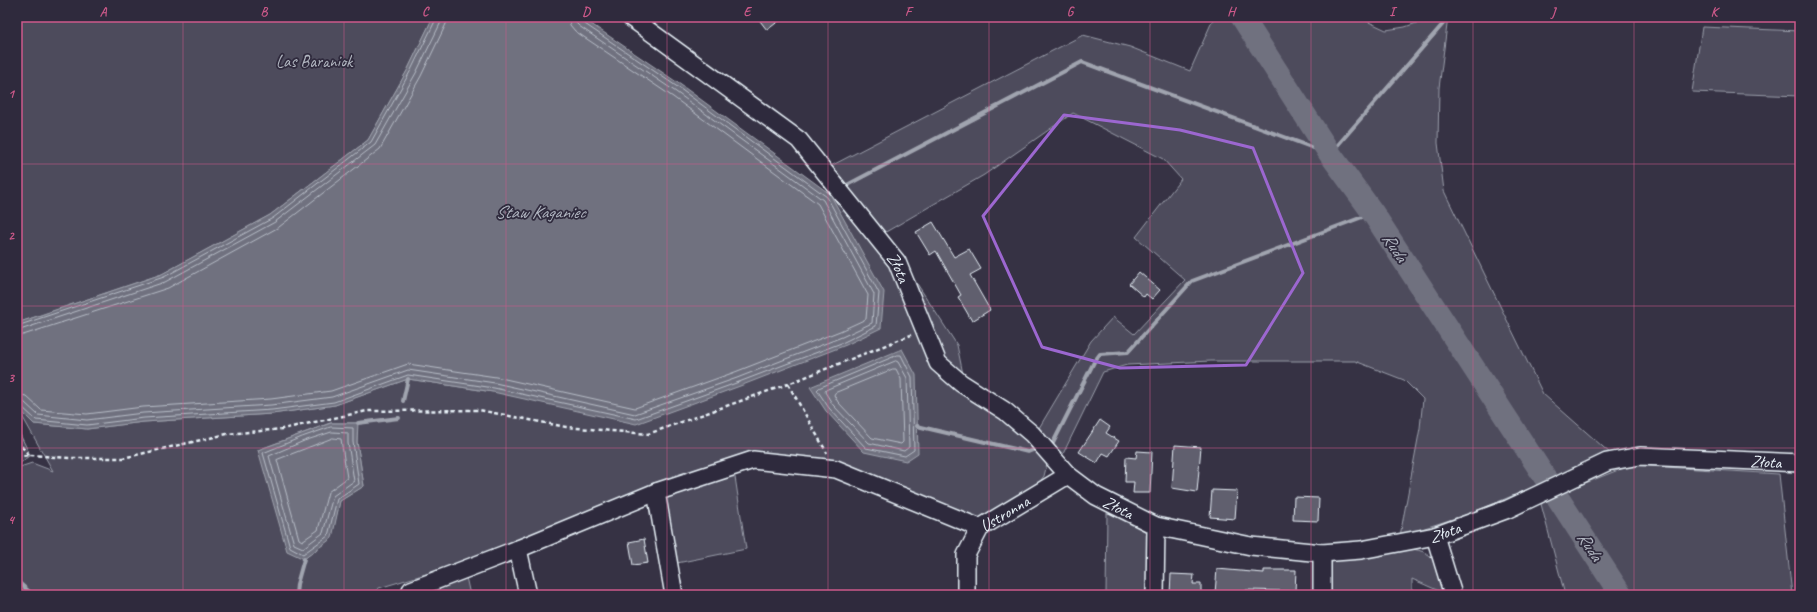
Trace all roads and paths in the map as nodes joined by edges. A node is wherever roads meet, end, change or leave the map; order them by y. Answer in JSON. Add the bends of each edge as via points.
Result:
{"nodes":[{"id":1,"x":630,"y":17,"type":"edge"},
{"id":2,"x":924,"y":330,"type":"junction"},
{"id":3,"x":788,"y":384,"type":"junction"},
{"id":4,"x":17,"y":441,"type":"edge"},
{"id":5,"x":30,"y":455,"type":"junction"},
{"id":6,"x":17,"y":458,"type":"edge"},
{"id":7,"x":1800,"y":463,"type":"edge"},
{"id":8,"x":836,"y":469,"type":"junction"},
{"id":9,"x":1068,"y":475,"type":"junction"},
{"id":10,"x":656,"y":492,"type":"junction"},
{"id":11,"x":1156,"y":526,"type":"junction"},
{"id":12,"x":980,"y":528,"type":"junction"},
{"id":13,"x":1435,"y":536,"type":"junction"},
{"id":14,"x":518,"y":549,"type":"junction"},
{"id":15,"x":1322,"y":553,"type":"junction"},
{"id":16,"x":412,"y":595,"type":"edge"},
{"id":17,"x":528,"y":595,"type":"edge"},
{"id":18,"x":674,"y":595,"type":"edge"},
{"id":19,"x":966,"y":595,"type":"edge"},
{"id":20,"x":1156,"y":595,"type":"edge"},
{"id":21,"x":1322,"y":595,"type":"edge"},
{"id":22,"x":1453,"y":595,"type":"edge"}],
"edges":[{"from":1,"to":2,"type":"street","name":"Złota","via":[[799,140],[897,262]]},
{"from":2,"to":3,"type":"path"},
{"from":2,"to":9,"type":"street","name":"Złota","via":[[938,362],[961,383],[1005,411],[1032,434]]},
{"from":3,"to":5,"type":"path","via":[[648,434],[566,427],[479,410],[367,411],[282,429],[227,434],[123,458]]},
{"from":3,"to":8,"type":"path"},
{"from":4,"to":5,"type":"path"},
{"from":5,"to":6,"type":"path"},
{"from":7,"to":13,"type":"street","name":"Złota","via":[[1640,456],[1613,461],[1588,470],[1508,509]]},
{"from":8,"to":10,"type":"street","via":[[753,460]]},
{"from":8,"to":12,"type":"street"},
{"from":9,"to":11,"type":"street","name":"Złota","via":[[1096,496]]},
{"from":9,"to":12,"type":"street","name":"Ustronna"},
{"from":10,"to":14,"type":"street"},
{"from":10,"to":18,"type":"street"},
{"from":11,"to":15,"type":"street","name":"Złota","via":[[1251,546]]},
{"from":11,"to":20,"type":"street"},
{"from":12,"to":19,"type":"street","name":"Ustronna","via":[[966,555]]},
{"from":13,"to":15,"type":"street","name":"Złota","via":[[1361,550]]},
{"from":13,"to":22,"type":"street"},
{"from":14,"to":16,"type":"street","via":[[411,590]]},
{"from":14,"to":17,"type":"street"},
{"from":15,"to":21,"type":"street"}]}
